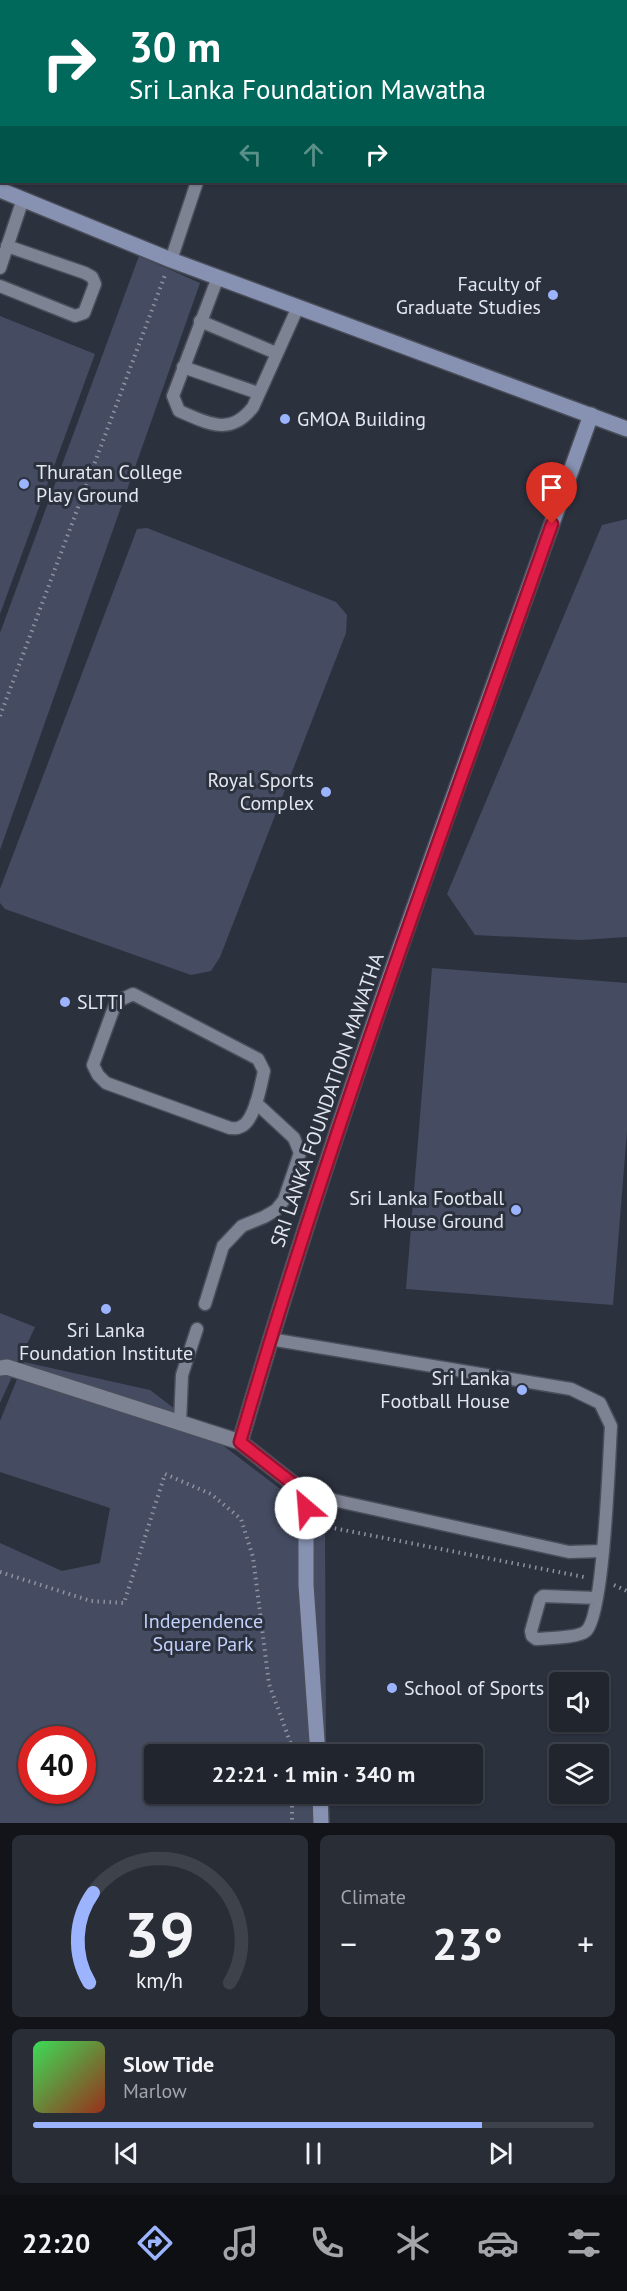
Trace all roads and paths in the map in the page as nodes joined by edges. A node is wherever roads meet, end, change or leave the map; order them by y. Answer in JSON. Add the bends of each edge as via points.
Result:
{"nodes":[{"id":1,"x":197,"y":183,"type":"edge"},
{"id":2,"x":0,"y":190,"type":"edge"},
{"id":3,"x":23,"y":199,"type":"junction"},
{"id":4,"x":7,"y":246,"type":"junction"},
{"id":5,"x":171,"y":260,"type":"junction"},
{"id":6,"x":0,"y":268,"type":"edge"},
{"id":7,"x":218,"y":277,"type":"junction"},
{"id":8,"x":0,"y":286,"type":"edge"},
{"id":9,"x":298,"y":307,"type":"junction"},
{"id":10,"x":200,"y":321,"type":"junction"},
{"id":11,"x":276,"y":352,"type":"junction"},
{"id":12,"x":183,"y":367,"type":"junction"},
{"id":13,"x":258,"y":393,"type":"junction"},
{"id":14,"x":591,"y":415,"type":"junction"},
{"id":15,"x":627,"y":429,"type":"edge"},
{"id":16,"x":0,"y":716,"type":"edge"},
{"id":17,"x":256,"y":1103,"type":"junction"},
{"id":18,"x":205,"y":1304,"type":"dead end"},
{"id":19,"x":197,"y":1329,"type":"dead end"},
{"id":20,"x":270,"y":1339,"type":"junction"},
{"id":21,"x":0,"y":1368,"type":"edge"},
{"id":22,"x":180,"y":1423,"type":"junction"},
{"id":23,"x":240,"y":1442,"type":"junction"},
{"id":24,"x":306,"y":1494,"type":"junction"},
{"id":25,"x":306,"y":1523,"type":"junction"},
{"id":26,"x":603,"y":1551,"type":"junction"},
{"id":27,"x":0,"y":1572,"type":"edge"},
{"id":28,"x":600,"y":1580,"type":"junction"},
{"id":29,"x":596,"y":1598,"type":"junction"},
{"id":30,"x":291,"y":1744,"type":"edge"},
{"id":31,"x":317,"y":1744,"type":"edge"},
{"id":32,"x":292,"y":1804,"type":"edge"},
{"id":33,"x":320,"y":1804,"type":"edge"},
{"id":34,"x":292,"y":1823,"type":"edge"},
{"id":35,"x":321,"y":1823,"type":"edge"}],
"edges":[{"from":1,"to":5,"type":"lane"},
{"from":2,"to":3,"type":"street"},
{"from":3,"to":4,"type":"lane"},
{"from":3,"to":5,"type":"street"},
{"from":4,"to":6,"type":"lane"},
{"from":4,"to":8,"type":"lane","via":[[85,273],[95,284],[84,314],[75,316]]},
{"from":5,"to":7,"type":"street"},
{"from":5,"to":16,"type":"path"},
{"from":7,"to":9,"type":"street"},
{"from":7,"to":10,"type":"lane"},
{"from":9,"to":11,"type":"lane"},
{"from":9,"to":14,"type":"street"},
{"from":10,"to":11,"type":"lane"},
{"from":10,"to":12,"type":"lane"},
{"from":11,"to":13,"type":"lane"},
{"from":12,"to":13,"type":"lane"},
{"from":12,"to":13,"type":"lane","via":[[173,396],[175,405],[179,411],[217,427],[246,416]]},
{"from":14,"to":15,"type":"street"},
{"from":14,"to":20,"type":"street","name":"SRI LANKA FOUNDATION MAWATHA","via":[[384,994]]},
{"from":17,"to":17,"type":"lane","via":[[247,1122],[230,1128],[106,1083],[93,1065],[116,1002],[133,994],[258,1059],[264,1071]]},
{"from":17,"to":18,"type":"lane","via":[[294,1137],[300,1153],[284,1200],[276,1210],[242,1226],[223,1246]]},
{"from":19,"to":22,"type":"lane","via":[[182,1375]]},
{"from":20,"to":23,"type":"street","name":"SRI LANKA FOUNDATION MAWATHA"},
{"from":20,"to":26,"type":"lane","via":[[570,1389],[600,1403],[611,1426]]},
{"from":21,"to":22,"type":"street","via":[[7,1367]]},
{"from":22,"to":23,"type":"street"},
{"from":23,"to":24,"type":"street"},
{"from":24,"to":25,"type":"street"},
{"from":24,"to":26,"type":"lane","via":[[569,1552]]},
{"from":25,"to":28,"type":"path"},
{"from":25,"to":31,"type":"street","via":[[306,1585]]},
{"from":26,"to":28,"type":"lane"},
{"from":27,"to":30,"type":"path","via":[[90,1601],[124,1603],[165,1474],[211,1494],[242,1519],[253,1557],[269,1684]]},
{"from":28,"to":29,"type":"lane"},
{"from":29,"to":29,"type":"lane","via":[[591,1626],[582,1634],[536,1639],[532,1636],[543,1596]]},
{"from":32,"to":34,"type":"path"},
{"from":33,"to":35,"type":"street"}]}
